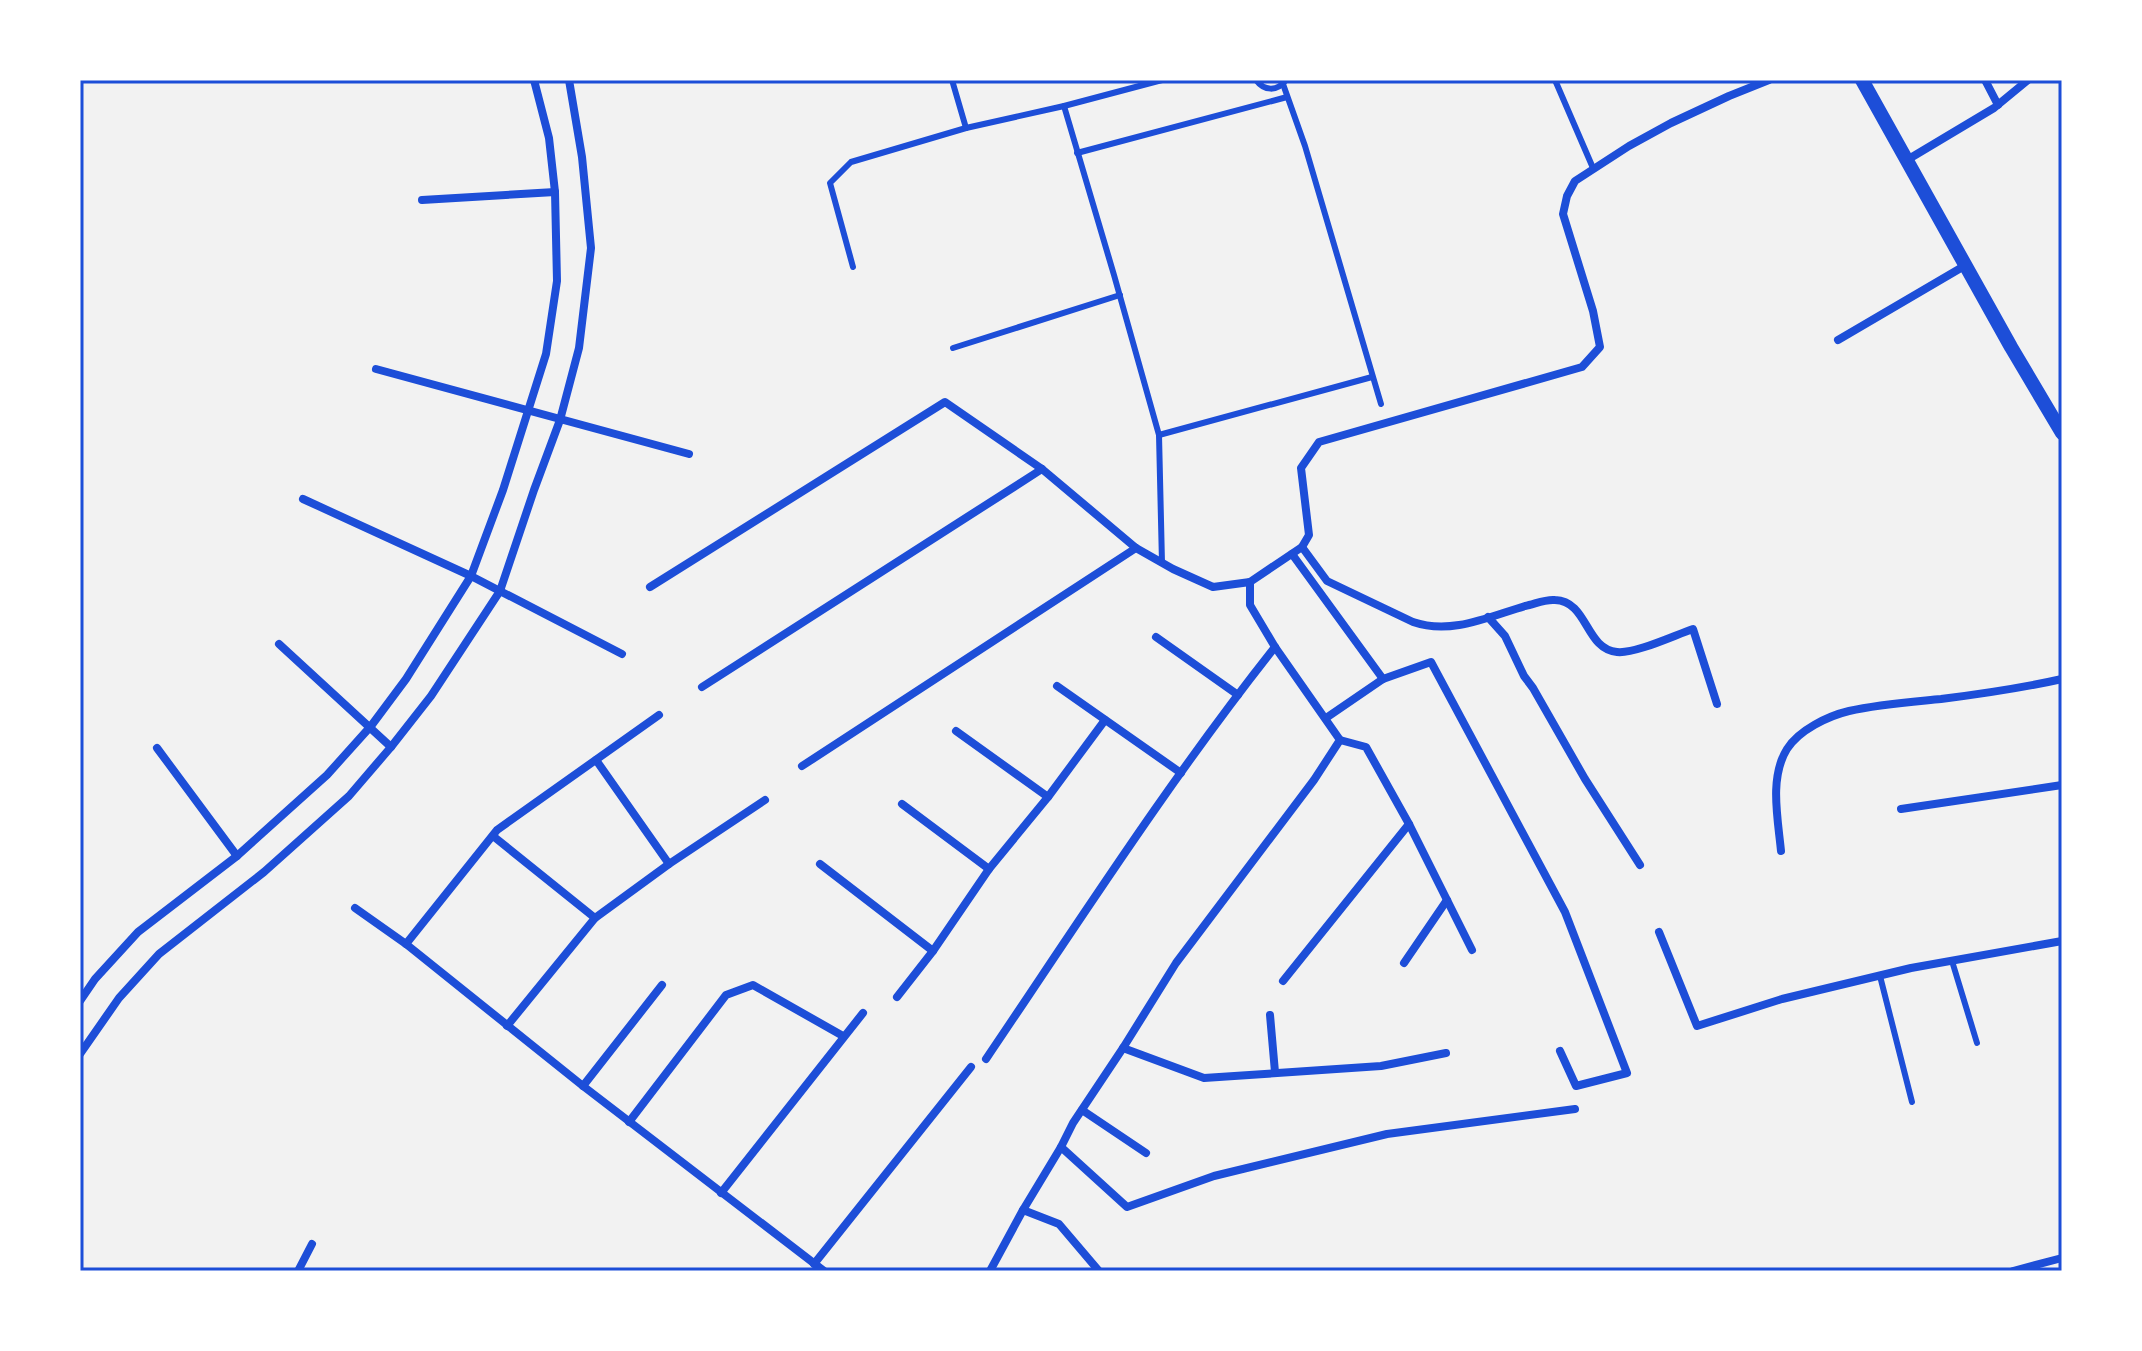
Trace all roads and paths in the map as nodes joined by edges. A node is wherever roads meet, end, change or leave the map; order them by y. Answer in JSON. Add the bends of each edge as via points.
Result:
{"nodes":[{"id":1,"x":534,"y":80,"type":"edge"},
{"id":2,"x":569,"y":80,"type":"edge"},
{"id":3,"x":952,"y":80,"type":"edge"},
{"id":4,"x":1162,"y":80,"type":"edge"},
{"id":5,"x":1256,"y":80,"type":"edge"},
{"id":6,"x":1555,"y":80,"type":"edge"},
{"id":7,"x":1769,"y":80,"type":"edge"},
{"id":8,"x":1862,"y":80,"type":"edge"},
{"id":9,"x":1985,"y":80,"type":"edge"},
{"id":10,"x":2028,"y":80,"type":"edge"},
{"id":11,"x":1284,"y":82,"type":"edge"},
{"id":12,"x":1287,"y":97,"type":"junction"},
{"id":13,"x":1998,"y":105,"type":"junction"},
{"id":14,"x":1064,"y":106,"type":"junction"},
{"id":15,"x":966,"y":128,"type":"junction"},
{"id":16,"x":1077,"y":153,"type":"junction"},
{"id":17,"x":1907,"y":160,"type":"junction"},
{"id":18,"x":1593,"y":168,"type":"junction"},
{"id":19,"x":555,"y":192,"type":"junction"},
{"id":20,"x":422,"y":200,"type":"dead end"},
{"id":21,"x":1966,"y":265,"type":"junction"},
{"id":22,"x":853,"y":267,"type":"dead end"},
{"id":23,"x":1120,"y":295,"type":"junction"},
{"id":24,"x":1838,"y":340,"type":"dead end"},
{"id":25,"x":953,"y":348,"type":"dead end"},
{"id":26,"x":376,"y":369,"type":"dead end"},
{"id":27,"x":1372,"y":377,"type":"junction"},
{"id":28,"x":1381,"y":404,"type":"dead end"},
{"id":29,"x":528,"y":411,"type":"junction"},
{"id":30,"x":560,"y":420,"type":"junction"},
{"id":31,"x":2062,"y":433,"type":"edge"},
{"id":32,"x":1159,"y":435,"type":"junction"},
{"id":33,"x":689,"y":454,"type":"dead end"},
{"id":34,"x":1042,"y":469,"type":"junction"},
{"id":35,"x":303,"y":499,"type":"dead end"},
{"id":36,"x":1302,"y":547,"type":"junction"},
{"id":37,"x":1136,"y":548,"type":"junction"},
{"id":38,"x":1292,"y":554,"type":"junction"},
{"id":39,"x":1162,"y":563,"type":"junction"},
{"id":40,"x":471,"y":576,"type":"junction"},
{"id":41,"x":1250,"y":582,"type":"junction"},
{"id":42,"x":650,"y":587,"type":"dead end"},
{"id":43,"x":500,"y":591,"type":"junction"},
{"id":44,"x":1488,"y":617,"type":"junction"},
{"id":45,"x":1156,"y":637,"type":"dead end"},
{"id":46,"x":279,"y":644,"type":"dead end"},
{"id":47,"x":1275,"y":647,"type":"junction"},
{"id":48,"x":622,"y":654,"type":"dead end"},
{"id":49,"x":1383,"y":679,"type":"junction"},
{"id":50,"x":2062,"y":679,"type":"edge"},
{"id":51,"x":1057,"y":686,"type":"dead end"},
{"id":52,"x":702,"y":687,"type":"dead end"},
{"id":53,"x":1238,"y":695,"type":"junction"},
{"id":54,"x":1717,"y":704,"type":"dead end"},
{"id":55,"x":659,"y":715,"type":"dead end"},
{"id":56,"x":1326,"y":718,"type":"junction"},
{"id":57,"x":1105,"y":720,"type":"junction"},
{"id":58,"x":371,"y":726,"type":"junction"},
{"id":59,"x":956,"y":731,"type":"dead end"},
{"id":60,"x":1340,"y":740,"type":"junction"},
{"id":61,"x":391,"y":747,"type":"junction"},
{"id":62,"x":157,"y":748,"type":"dead end"},
{"id":63,"x":596,"y":760,"type":"junction"},
{"id":64,"x":802,"y":766,"type":"dead end"},
{"id":65,"x":1181,"y":773,"type":"junction"},
{"id":66,"x":2062,"y":785,"type":"edge"},
{"id":67,"x":1048,"y":797,"type":"junction"},
{"id":68,"x":765,"y":800,"type":"dead end"},
{"id":69,"x":902,"y":804,"type":"dead end"},
{"id":70,"x":1901,"y":809,"type":"dead end"},
{"id":71,"x":1409,"y":824,"type":"junction"},
{"id":72,"x":493,"y":836,"type":"junction"},
{"id":73,"x":1781,"y":851,"type":"dead end"},
{"id":74,"x":237,"y":856,"type":"junction"},
{"id":75,"x":669,"y":864,"type":"junction"},
{"id":76,"x":820,"y":864,"type":"dead end"},
{"id":77,"x":1640,"y":865,"type":"dead end"},
{"id":78,"x":989,"y":869,"type":"junction"},
{"id":79,"x":1447,"y":900,"type":"junction"},
{"id":80,"x":355,"y":908,"type":"dead end"},
{"id":81,"x":595,"y":918,"type":"junction"},
{"id":82,"x":1659,"y":932,"type":"dead end"},
{"id":83,"x":2062,"y":941,"type":"edge"},
{"id":84,"x":406,"y":944,"type":"junction"},
{"id":85,"x":1472,"y":950,"type":"dead end"},
{"id":86,"x":933,"y":951,"type":"junction"},
{"id":87,"x":1952,"y":961,"type":"junction"},
{"id":88,"x":1404,"y":963,"type":"dead end"},
{"id":89,"x":1880,"y":976,"type":"junction"},
{"id":90,"x":1283,"y":981,"type":"dead end"},
{"id":91,"x":662,"y":985,"type":"dead end"},
{"id":92,"x":897,"y":997,"type":"dead end"},
{"id":93,"x":80,"y":1001,"type":"edge"},
{"id":94,"x":863,"y":1013,"type":"dead end"},
{"id":95,"x":1270,"y":1015,"type":"dead end"},
{"id":96,"x":507,"y":1026,"type":"junction"},
{"id":97,"x":843,"y":1036,"type":"junction"},
{"id":98,"x":1977,"y":1043,"type":"dead end"},
{"id":99,"x":1123,"y":1048,"type":"junction"},
{"id":100,"x":1560,"y":1051,"type":"dead end"},
{"id":101,"x":1446,"y":1053,"type":"dead end"},
{"id":102,"x":80,"y":1054,"type":"edge"},
{"id":103,"x":986,"y":1059,"type":"dead end"},
{"id":104,"x":971,"y":1067,"type":"dead end"},
{"id":105,"x":1275,"y":1072,"type":"junction"},
{"id":106,"x":583,"y":1086,"type":"junction"},
{"id":107,"x":1912,"y":1102,"type":"dead end"},
{"id":108,"x":1575,"y":1109,"type":"dead end"},
{"id":109,"x":1082,"y":1110,"type":"junction"},
{"id":110,"x":629,"y":1122,"type":"junction"},
{"id":111,"x":1061,"y":1147,"type":"junction"},
{"id":112,"x":1146,"y":1153,"type":"dead end"},
{"id":113,"x":721,"y":1193,"type":"junction"},
{"id":114,"x":1023,"y":1210,"type":"junction"},
{"id":115,"x":312,"y":1244,"type":"dead end"},
{"id":116,"x":2062,"y":1258,"type":"edge"},
{"id":117,"x":814,"y":1264,"type":"junction"},
{"id":118,"x":298,"y":1271,"type":"edge"},
{"id":119,"x":824,"y":1271,"type":"edge"},
{"id":120,"x":990,"y":1271,"type":"edge"},
{"id":121,"x":1099,"y":1271,"type":"edge"},
{"id":122,"x":2013,"y":1271,"type":"edge"}],
"edges":[{"from":1,"to":19,"type":"street","via":[[549,138]]},
{"from":2,"to":30,"type":"street","via":[[591,248],[579,348]]},
{"from":3,"to":15,"type":"lane"},
{"from":4,"to":14,"type":"lane"},
{"from":5,"to":11,"type":"lane","via":[[1268,89]]},
{"from":6,"to":18,"type":"lane"},
{"from":7,"to":18,"type":"street","via":[[1671,123]]},
{"from":8,"to":17,"type":"street"},
{"from":9,"to":13,"type":"street"},
{"from":10,"to":13,"type":"street"},
{"from":11,"to":12,"type":"lane"},
{"from":12,"to":16,"type":"lane"},
{"from":12,"to":27,"type":"lane"},
{"from":13,"to":17,"type":"street"},
{"from":14,"to":15,"type":"lane"},
{"from":14,"to":16,"type":"lane"},
{"from":15,"to":22,"type":"lane","via":[[851,162],[830,183]]},
{"from":16,"to":23,"type":"lane"},
{"from":17,"to":21,"type":"street"},
{"from":18,"to":36,"type":"street","via":[[1575,181],[1563,214],[1600,347],[1582,367],[1319,442],[1301,468],[1309,535]]},
{"from":19,"to":20,"type":"street"},
{"from":19,"to":29,"type":"street","via":[[557,281],[546,354]]},
{"from":21,"to":24,"type":"street"},
{"from":21,"to":31,"type":"street"},
{"from":23,"to":25,"type":"lane"},
{"from":23,"to":32,"type":"lane"},
{"from":26,"to":29,"type":"street"},
{"from":27,"to":28,"type":"lane"},
{"from":27,"to":32,"type":"lane"},
{"from":29,"to":30,"type":"street"},
{"from":29,"to":40,"type":"street"},
{"from":30,"to":33,"type":"street"},
{"from":30,"to":43,"type":"street"},
{"from":32,"to":39,"type":"lane"},
{"from":34,"to":37,"type":"street"},
{"from":34,"to":42,"type":"street","via":[[945,402]]},
{"from":34,"to":52,"type":"street"},
{"from":35,"to":40,"type":"street"},
{"from":36,"to":38,"type":"street"},
{"from":36,"to":44,"type":"street","via":[[1327,581],[1413,622],[1440,628]]},
{"from":37,"to":39,"type":"street"},
{"from":37,"to":64,"type":"street"},
{"from":38,"to":41,"type":"street"},
{"from":38,"to":49,"type":"street"},
{"from":39,"to":41,"type":"street","via":[[1213,587]]},
{"from":40,"to":43,"type":"street"},
{"from":40,"to":58,"type":"street"},
{"from":41,"to":47,"type":"street","via":[[1250,605]]},
{"from":43,"to":48,"type":"street"},
{"from":43,"to":61,"type":"street"},
{"from":44,"to":54,"type":"street","via":[[1561,601],[1578,612],[1597,643],[1615,652],[1693,629]]},
{"from":44,"to":77,"type":"street","via":[[1505,636]]},
{"from":45,"to":53,"type":"street"},
{"from":46,"to":58,"type":"street"},
{"from":47,"to":53,"type":"street"},
{"from":47,"to":56,"type":"street"},
{"from":49,"to":56,"type":"street"},
{"from":49,"to":100,"type":"street","via":[[1431,662],[1565,912],[1627,1073],[1576,1086]]},
{"from":50,"to":73,"type":"street","via":[[1846,711],[1805,730],[1788,748],[1779,770]]},
{"from":51,"to":57,"type":"street"},
{"from":53,"to":65,"type":"street"},
{"from":55,"to":63,"type":"street"},
{"from":56,"to":60,"type":"street"},
{"from":57,"to":65,"type":"street"},
{"from":57,"to":67,"type":"street"},
{"from":58,"to":61,"type":"street"},
{"from":58,"to":74,"type":"street","via":[[327,775]]},
{"from":59,"to":67,"type":"street"},
{"from":60,"to":71,"type":"street","via":[[1366,747]]},
{"from":60,"to":99,"type":"street","via":[[1176,963]]},
{"from":61,"to":102,"type":"street","via":[[349,796],[264,872],[159,954],[119,998]]},
{"from":62,"to":74,"type":"street"},
{"from":63,"to":72,"type":"street"},
{"from":63,"to":75,"type":"street"},
{"from":65,"to":103,"type":"street"},
{"from":66,"to":70,"type":"street"},
{"from":67,"to":78,"type":"street"},
{"from":68,"to":75,"type":"street"},
{"from":69,"to":78,"type":"street"},
{"from":71,"to":79,"type":"street"},
{"from":71,"to":90,"type":"street"},
{"from":72,"to":81,"type":"street"},
{"from":72,"to":84,"type":"street"},
{"from":74,"to":93,"type":"street","via":[[138,932]]},
{"from":75,"to":81,"type":"street"},
{"from":76,"to":86,"type":"street"},
{"from":78,"to":86,"type":"street"},
{"from":79,"to":85,"type":"street"},
{"from":79,"to":88,"type":"street"},
{"from":80,"to":84,"type":"street"},
{"from":81,"to":96,"type":"street"},
{"from":82,"to":89,"type":"street","via":[[1697,1026]]},
{"from":83,"to":87,"type":"street"},
{"from":84,"to":96,"type":"street"},
{"from":86,"to":92,"type":"street"},
{"from":87,"to":89,"type":"street"},
{"from":87,"to":98,"type":"lane"},
{"from":89,"to":107,"type":"lane"},
{"from":91,"to":106,"type":"street"},
{"from":94,"to":97,"type":"street"},
{"from":95,"to":105,"type":"street"},
{"from":96,"to":106,"type":"street"},
{"from":97,"to":110,"type":"street","via":[[753,985],[726,995]]},
{"from":97,"to":113,"type":"street"},
{"from":99,"to":105,"type":"street","via":[[1204,1078]]},
{"from":99,"to":109,"type":"street"},
{"from":101,"to":105,"type":"street","via":[[1381,1066]]},
{"from":104,"to":117,"type":"street"},
{"from":106,"to":110,"type":"street"},
{"from":108,"to":111,"type":"street","via":[[1387,1134],[1214,1176],[1127,1207]]},
{"from":109,"to":111,"type":"street"},
{"from":109,"to":112,"type":"street"},
{"from":110,"to":113,"type":"street"},
{"from":111,"to":114,"type":"street"},
{"from":113,"to":117,"type":"street"},
{"from":114,"to":120,"type":"street"},
{"from":114,"to":121,"type":"street","via":[[1059,1224]]},
{"from":115,"to":118,"type":"street"},
{"from":116,"to":122,"type":"street"},
{"from":117,"to":119,"type":"street"}]}
